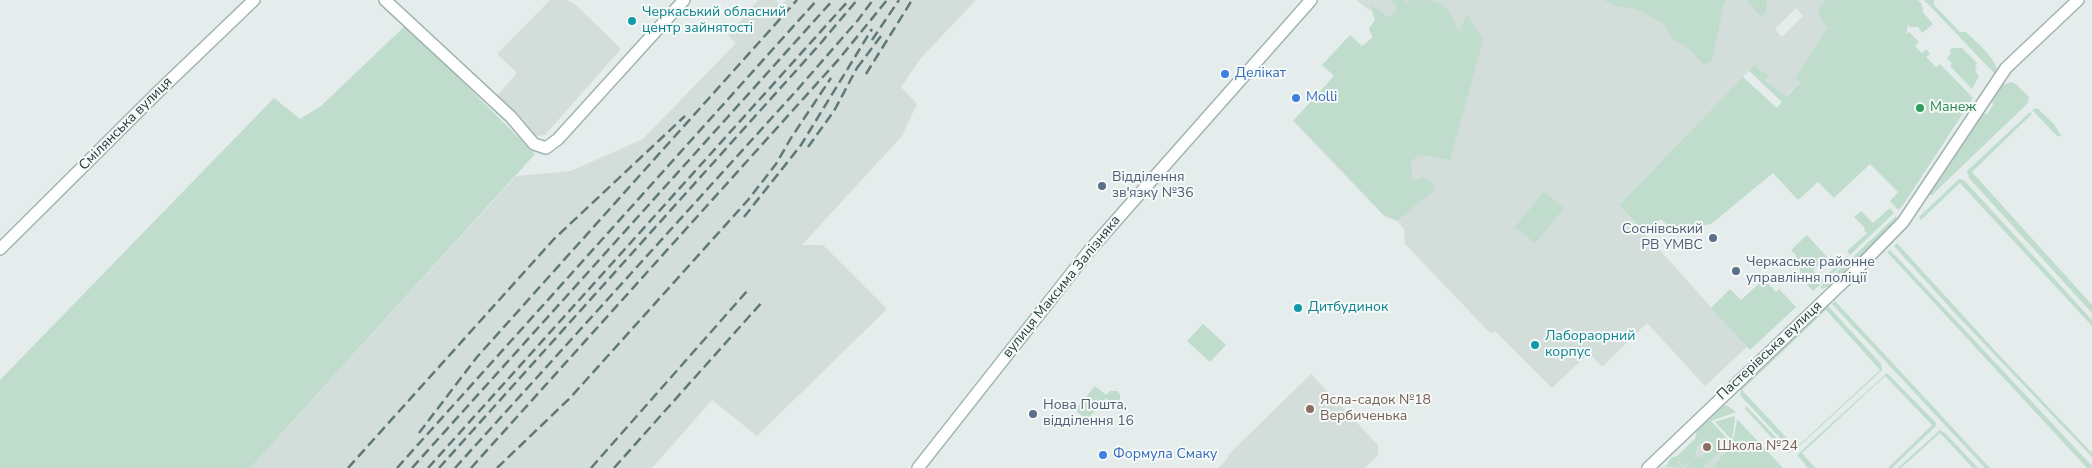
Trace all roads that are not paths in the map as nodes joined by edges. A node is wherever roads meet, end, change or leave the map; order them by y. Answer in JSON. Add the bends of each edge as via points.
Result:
{"nodes":[{"id":1,"x":254,"y":0,"type":"edge"},
{"id":2,"x":384,"y":0,"type":"edge"},
{"id":3,"x":684,"y":0,"type":"edge"},
{"id":4,"x":1311,"y":0,"type":"edge"},
{"id":5,"x":2078,"y":0,"type":"edge"},
{"id":6,"x":0,"y":249,"type":"edge"},
{"id":7,"x":918,"y":468,"type":"edge"},
{"id":8,"x":1648,"y":468,"type":"edge"}],
"edges":[{"from":1,"to":6,"type":"main road","name":"Смілянська вулиця"},
{"from":2,"to":3,"type":"main road","via":[[511,117],[534,144],[546,148],[558,139]]},
{"from":4,"to":7,"type":"main road","name":"вулиця Максима Залізняка","via":[[1084,258]]},
{"from":5,"to":8,"type":"main road","name":"Пастерівська вулиця","via":[[2006,68],[1903,222],[1886,241]]}]}
